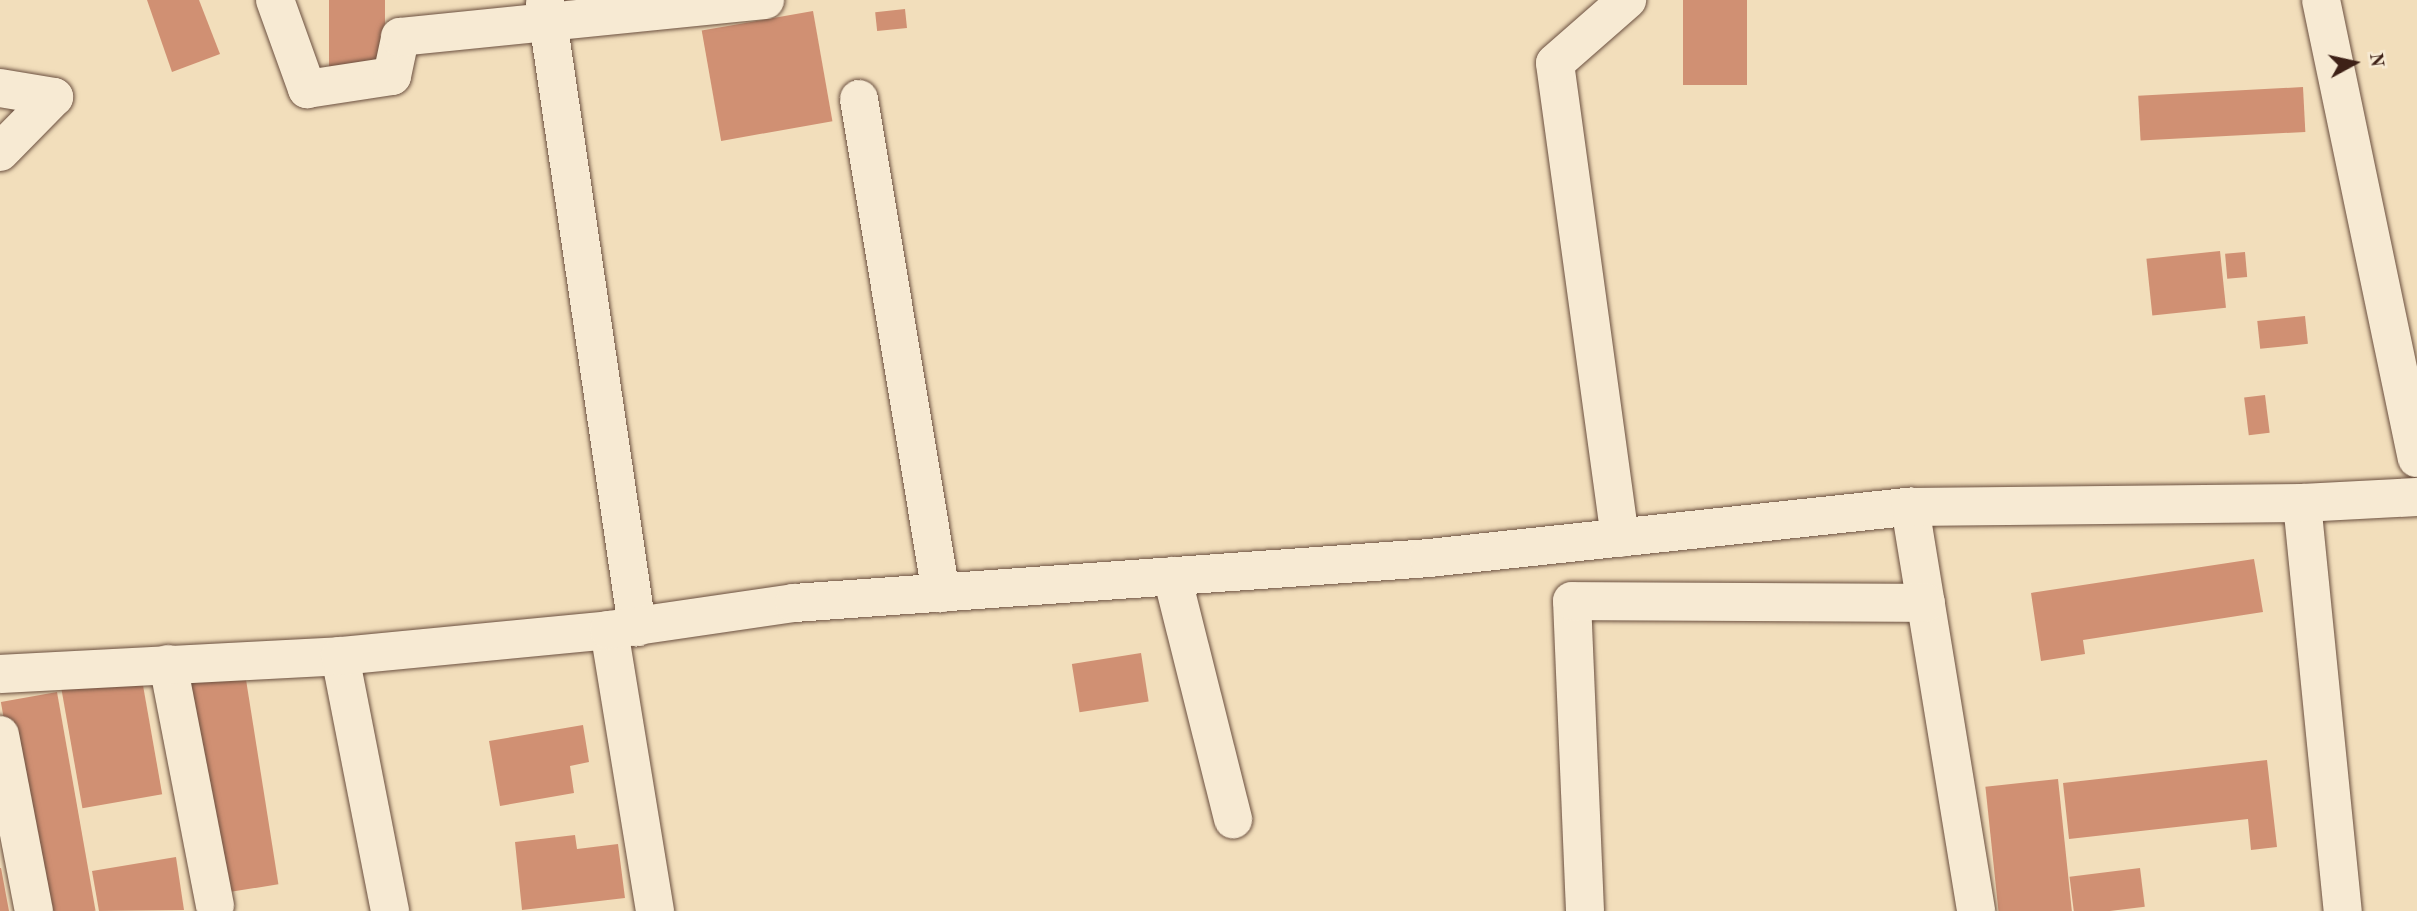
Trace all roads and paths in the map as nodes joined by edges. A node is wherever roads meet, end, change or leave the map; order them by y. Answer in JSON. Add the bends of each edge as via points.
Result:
{"nodes":[{"id":1,"x":275,"y":0,"type":"edge"},
{"id":2,"x":765,"y":0,"type":"edge"},
{"id":3,"x":1628,"y":0,"type":"edge"},
{"id":4,"x":2321,"y":0,"type":"edge"},
{"id":5,"x":547,"y":11,"type":"edge"},
{"id":6,"x":0,"y":88,"type":"edge"},
{"id":7,"x":859,"y":99,"type":"dead end"},
{"id":8,"x":0,"y":152,"type":"edge"},
{"id":9,"x":2417,"y":458,"type":"edge"},
{"id":10,"x":2417,"y":497,"type":"edge"},
{"id":11,"x":2302,"y":503,"type":"junction"},
{"id":12,"x":1910,"y":507,"type":"junction"},
{"id":13,"x":1620,"y":538,"type":"junction"},
{"id":14,"x":1172,"y":576,"type":"junction"},
{"id":15,"x":941,"y":593,"type":"junction"},
{"id":16,"x":1926,"y":603,"type":"junction"},
{"id":17,"x":623,"y":628,"type":"junction"},
{"id":18,"x":340,"y":656,"type":"junction"},
{"id":19,"x":168,"y":664,"type":"junction"},
{"id":20,"x":0,"y":674,"type":"edge"},
{"id":21,"x":0,"y":735,"type":"edge"},
{"id":22,"x":1233,"y":819,"type":"dead end"},
{"id":23,"x":215,"y":905,"type":"dead end"},
{"id":24,"x":34,"y":911,"type":"edge"},
{"id":25,"x":390,"y":911,"type":"edge"},
{"id":26,"x":655,"y":911,"type":"edge"},
{"id":27,"x":1585,"y":911,"type":"edge"},
{"id":28,"x":1976,"y":911,"type":"edge"},
{"id":29,"x":2343,"y":911,"type":"edge"}],
"edges":[{"from":1,"to":5,"type":"street","via":[[307,89],[392,76],[400,37]]},
{"from":2,"to":5,"type":"street"},
{"from":3,"to":13,"type":"street","via":[[1555,63]]},
{"from":4,"to":9,"type":"street"},
{"from":5,"to":17,"type":"street"},
{"from":6,"to":8,"type":"street","via":[[54,97]]},
{"from":7,"to":15,"type":"street"},
{"from":10,"to":11,"type":"street"},
{"from":11,"to":12,"type":"street"},
{"from":11,"to":29,"type":"street"},
{"from":12,"to":13,"type":"street"},
{"from":12,"to":16,"type":"street"},
{"from":13,"to":14,"type":"street","via":[[1429,558]]},
{"from":14,"to":15,"type":"street"},
{"from":14,"to":22,"type":"street"},
{"from":15,"to":17,"type":"street","via":[[794,603]]},
{"from":16,"to":27,"type":"street","via":[[1572,601]]},
{"from":16,"to":28,"type":"street"},
{"from":17,"to":18,"type":"street"},
{"from":17,"to":26,"type":"street"},
{"from":18,"to":19,"type":"street"},
{"from":18,"to":25,"type":"street"},
{"from":19,"to":20,"type":"street"},
{"from":19,"to":23,"type":"street"},
{"from":21,"to":24,"type":"street"}]}
